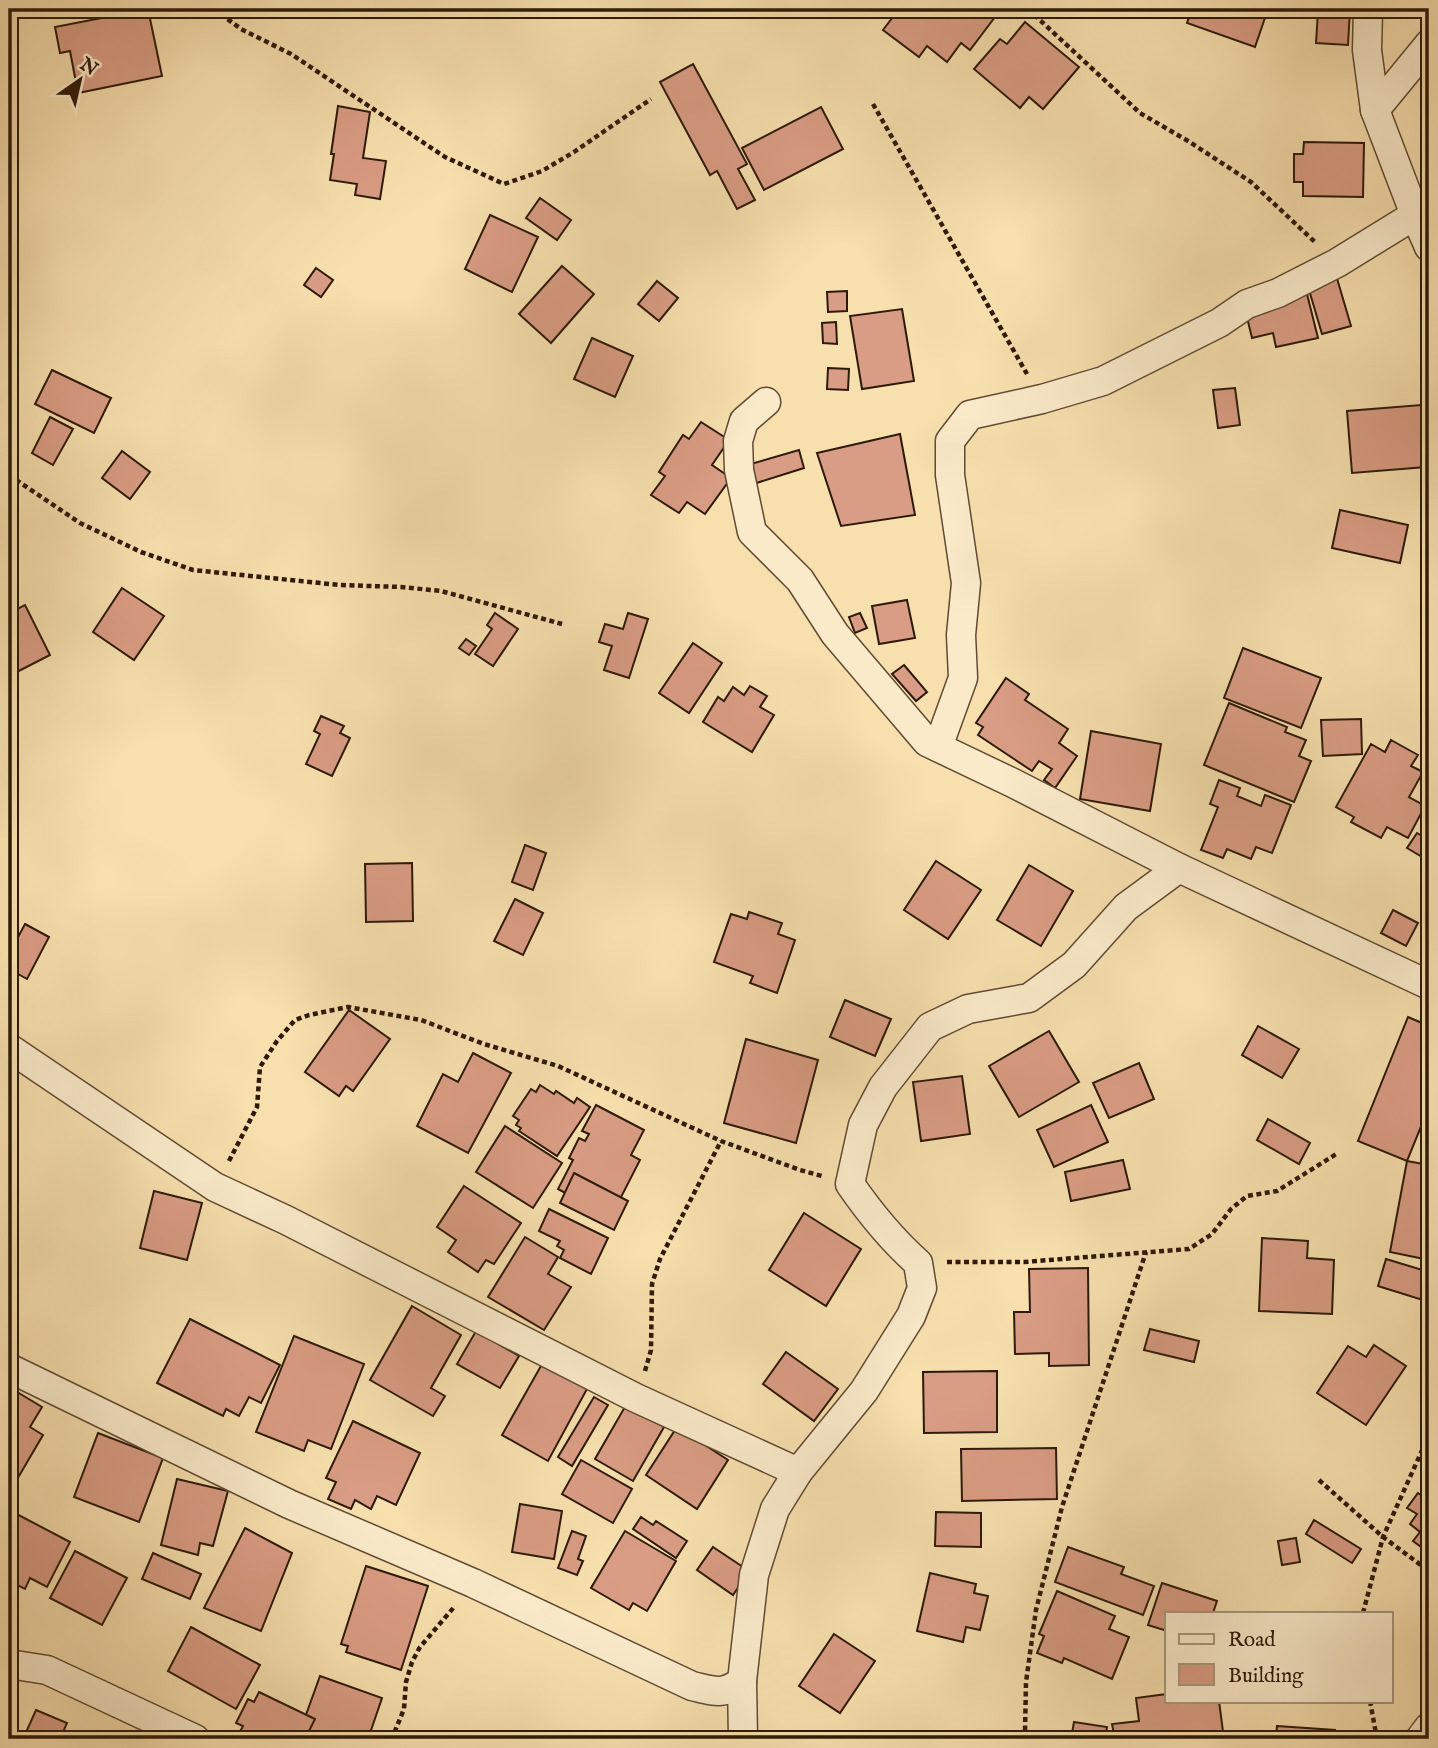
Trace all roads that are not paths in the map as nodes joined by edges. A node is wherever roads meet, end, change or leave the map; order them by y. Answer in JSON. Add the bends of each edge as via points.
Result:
{"nodes":[{"id":1,"x":1368,"y":9,"type":"edge"},
{"id":2,"x":1429,"y":44,"type":"edge"},
{"id":3,"x":1375,"y":110,"type":"junction"},
{"id":4,"x":1415,"y":215,"type":"junction"},
{"id":5,"x":1429,"y":247,"type":"edge"},
{"id":6,"x":766,"y":402,"type":"dead end"},
{"id":7,"x":938,"y":747,"type":"junction"},
{"id":8,"x":1179,"y":868,"type":"junction"},
{"id":9,"x":1429,"y":985,"type":"edge"},
{"id":10,"x":9,"y":1048,"type":"edge"},
{"id":11,"x":9,"y":1368,"type":"edge"},
{"id":12,"x":798,"y":1472,"type":"junction"},
{"id":13,"x":9,"y":1664,"type":"edge"},
{"id":14,"x":742,"y":1681,"type":"junction"},
{"id":15,"x":1429,"y":1727,"type":"edge"},
{"id":16,"x":195,"y":1739,"type":"edge"},
{"id":17,"x":743,"y":1739,"type":"edge"},
{"id":18,"x":1420,"y":1739,"type":"edge"}],
"edges":[{"from":1,"to":3,"type":"street","via":[[1367,50]]},
{"from":2,"to":3,"type":"street"},
{"from":3,"to":4,"type":"street"},
{"from":4,"to":5,"type":"street"},
{"from":4,"to":7,"type":"street","via":[[1337,263],[1247,304],[1219,323],[1103,381],[970,415],[950,441],[950,475],[966,583],[963,678]]},
{"from":6,"to":7,"type":"street","via":[[744,421],[738,441],[752,532],[800,580],[835,634],[927,742]]},
{"from":7,"to":8,"type":"street"},
{"from":8,"to":9,"type":"street"},
{"from":8,"to":12,"type":"street","via":[[1126,907],[1074,965],[1029,998],[968,1009],[930,1027],[883,1087],[863,1125],[850,1184],[875,1219],[918,1263],[922,1288],[911,1316],[864,1391]]},
{"from":10,"to":12,"type":"street","via":[[215,1187],[636,1398]]},
{"from":11,"to":14,"type":"street","via":[[289,1504],[473,1583],[692,1686],[717,1692]]},
{"from":12,"to":14,"type":"street","via":[[775,1510],[754,1575]]},
{"from":13,"to":16,"type":"street","via":[[47,1670]]},
{"from":14,"to":17,"type":"street"},
{"from":15,"to":18,"type":"street"}]}
